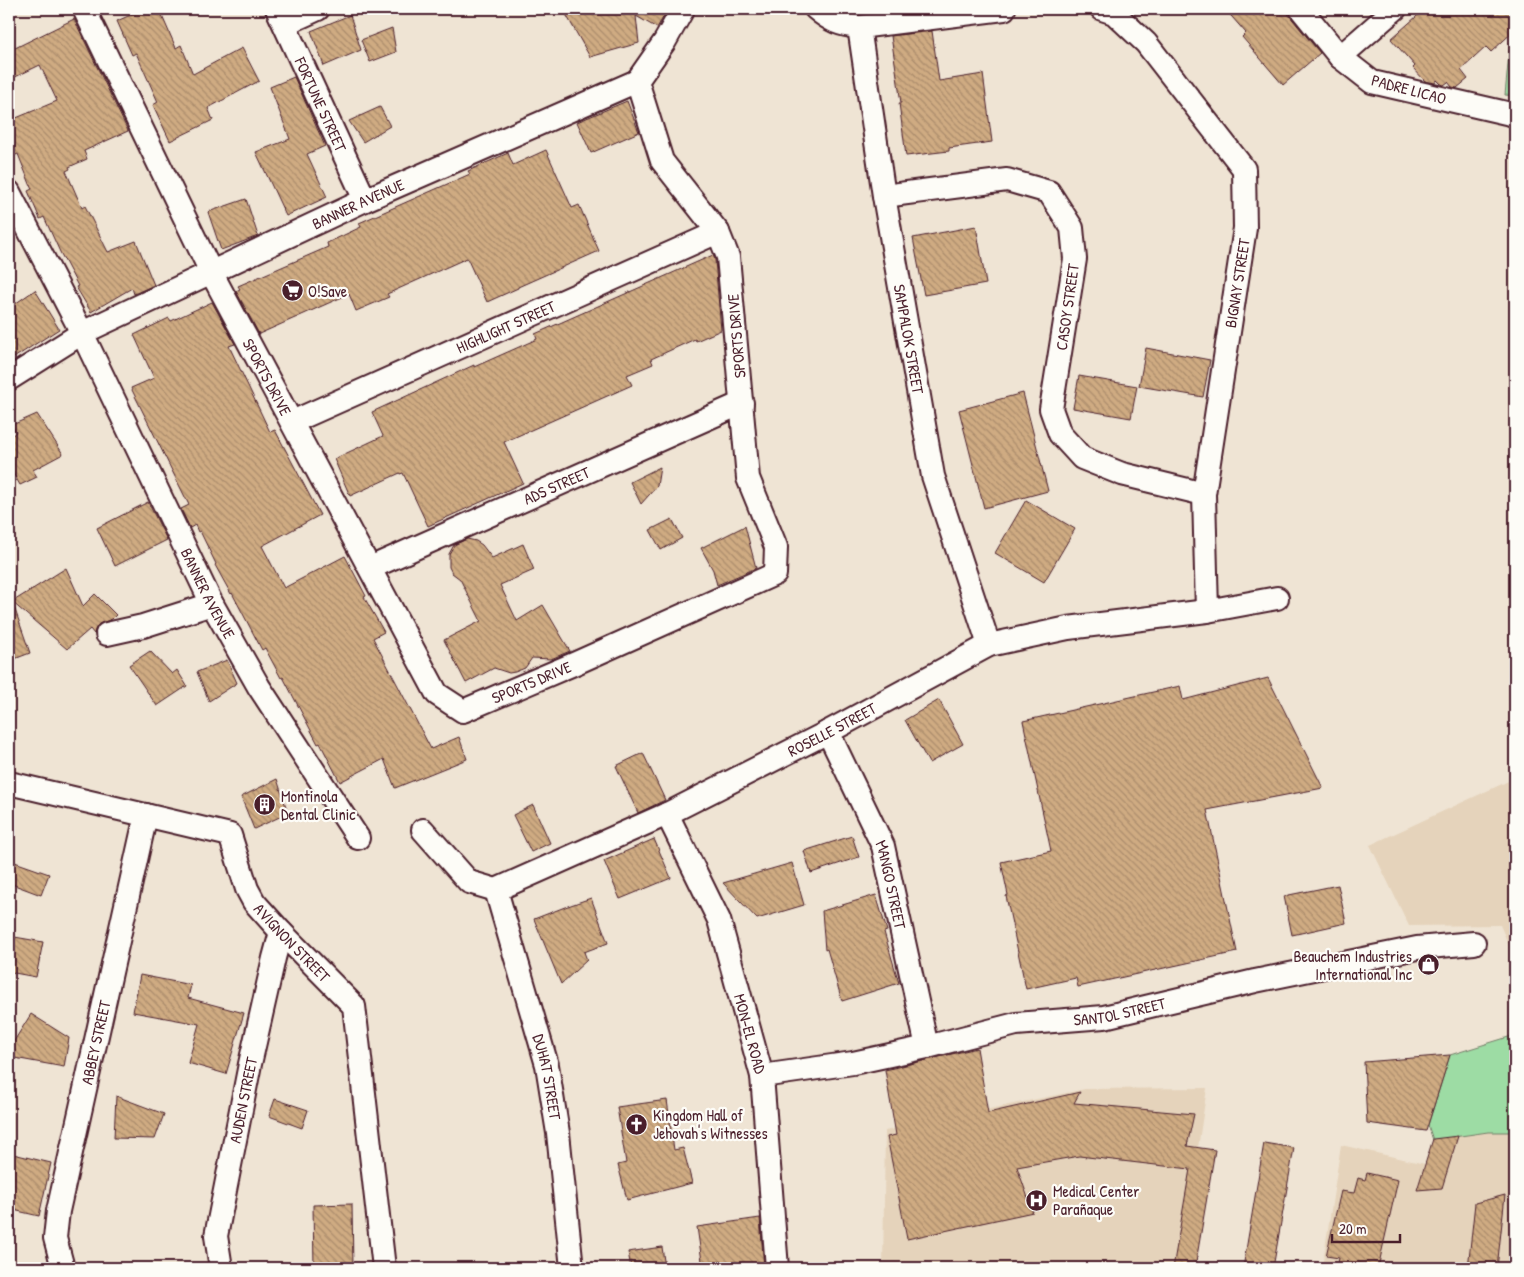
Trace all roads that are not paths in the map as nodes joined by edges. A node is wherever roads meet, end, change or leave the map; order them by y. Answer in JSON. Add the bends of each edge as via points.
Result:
{"nodes":[{"id":1,"x":84,"y":9,"type":"edge"},
{"id":2,"x":318,"y":9,"type":"edge"},
{"id":3,"x":683,"y":9,"type":"edge"},
{"id":4,"x":816,"y":9,"type":"edge"},
{"id":5,"x":1004,"y":9,"type":"edge"},
{"id":6,"x":1102,"y":9,"type":"edge"},
{"id":7,"x":1301,"y":9,"type":"edge"},
{"id":8,"x":1395,"y":9,"type":"edge"},
{"id":9,"x":281,"y":16,"type":"edge"},
{"id":10,"x":858,"y":27,"type":"junction"},
{"id":11,"x":1340,"y":57,"type":"junction"},
{"id":12,"x":637,"y":81,"type":"junction"},
{"id":13,"x":1515,"y":115,"type":"edge"},
{"id":14,"x":9,"y":192,"type":"edge"},
{"id":15,"x":884,"y":196,"type":"junction"},
{"id":16,"x":365,"y":200,"type":"junction"},
{"id":17,"x":16,"y":223,"type":"edge"},
{"id":18,"x":718,"y":232,"type":"junction"},
{"id":19,"x":211,"y":272,"type":"junction"},
{"id":20,"x":82,"y":333,"type":"junction"},
{"id":21,"x":9,"y":380,"type":"edge"},
{"id":22,"x":742,"y":403,"type":"junction"},
{"id":23,"x":292,"y":422,"type":"junction"},
{"id":24,"x":1204,"y":494,"type":"junction"},
{"id":25,"x":370,"y":568,"type":"junction"},
{"id":26,"x":1277,"y":598,"type":"dead end"},
{"id":27,"x":212,"y":604,"type":"junction"},
{"id":28,"x":1207,"y":611,"type":"junction"},
{"id":29,"x":107,"y":634,"type":"dead end"},
{"id":30,"x":989,"y":645,"type":"junction"},
{"id":31,"x":828,"y":732,"type":"junction"},
{"id":32,"x":9,"y":783,"type":"edge"},
{"id":33,"x":667,"y":814,"type":"junction"},
{"id":34,"x":146,"y":815,"type":"junction"},
{"id":35,"x":423,"y":830,"type":"dead end"},
{"id":36,"x":358,"y":838,"type":"dead end"},
{"id":37,"x":496,"y":890,"type":"junction"},
{"id":38,"x":281,"y":932,"type":"junction"},
{"id":39,"x":1474,"y":943,"type":"dead end"},
{"id":40,"x":927,"y":1047,"type":"junction"},
{"id":41,"x":762,"y":1076,"type":"junction"},
{"id":42,"x":63,"y":1268,"type":"edge"},
{"id":43,"x":221,"y":1268,"type":"edge"},
{"id":44,"x":384,"y":1268,"type":"edge"},
{"id":45,"x":572,"y":1268,"type":"edge"},
{"id":46,"x":777,"y":1268,"type":"edge"}],
"edges":[{"from":1,"to":19,"type":"street","name":"SPORTS DRIVE"},
{"from":2,"to":9,"type":"street"},
{"from":3,"to":12,"type":"street"},
{"from":4,"to":10,"type":"street","via":[[843,26]]},
{"from":5,"to":10,"type":"street"},
{"from":6,"to":24,"type":"street","name":"BIGNAY STREET","via":[[1114,13],[1146,43],[1244,169],[1245,228]]},
{"from":7,"to":11,"type":"street","name":"PADRE LICAO"},
{"from":8,"to":11,"type":"street"},
{"from":9,"to":16,"type":"street","name":"FORTUNE STREET"},
{"from":10,"to":15,"type":"street","name":"SAMPALOK STREET"},
{"from":11,"to":13,"type":"street","name":"PADRE LICAO","via":[[1372,82]]},
{"from":12,"to":16,"type":"street","name":"BANNER AVENUE"},
{"from":12,"to":18,"type":"street","name":"SPORTS DRIVE","via":[[662,161]]},
{"from":14,"to":17,"type":"street","name":"BANNER AVENUE"},
{"from":15,"to":24,"type":"street","name":"CASOY STREET","via":[[1007,180],[1049,192],[1072,228],[1075,259],[1051,409],[1060,434],[1082,458],[1122,474]]},
{"from":15,"to":30,"type":"street","name":"SAMPALOK STREET","via":[[933,476]]},
{"from":16,"to":19,"type":"street","name":"BANNER AVENUE"},
{"from":17,"to":20,"type":"street","name":"BANNER AVENUE"},
{"from":18,"to":22,"type":"street","name":"SPORTS DRIVE","via":[[728,257]]},
{"from":18,"to":23,"type":"street","name":"HIGHLIGHT STREET"},
{"from":19,"to":20,"type":"street","name":"BANNER AVENUE"},
{"from":19,"to":23,"type":"street","name":"SPORTS DRIVE"},
{"from":20,"to":21,"type":"street","name":"BANNER AVENUE"},
{"from":20,"to":27,"type":"street","name":"BANNER AVENUE"},
{"from":22,"to":25,"type":"street","name":"ADS STREET"},
{"from":22,"to":25,"type":"street","name":"SPORTS DRIVE","via":[[748,478],[776,547],[775,574],[733,593],[463,711],[437,694]]},
{"from":23,"to":25,"type":"street","name":"SPORTS DRIVE"},
{"from":24,"to":28,"type":"street","name":"BIGNAY STREET"},
{"from":26,"to":28,"type":"street","name":"ROSELLE STREET"},
{"from":27,"to":29,"type":"street"},
{"from":27,"to":36,"type":"street","name":"BANNER AVENUE","via":[[259,687]]},
{"from":28,"to":30,"type":"street","name":"ROSELLE STREET","via":[[1068,628]]},
{"from":30,"to":31,"type":"street","name":"ROSELLE STREET"},
{"from":31,"to":33,"type":"street","name":"ROSELLE STREET"},
{"from":31,"to":40,"type":"street","name":"MANGO STREET","via":[[883,846]]},
{"from":32,"to":34,"type":"street","name":"AVIGNON STREET"},
{"from":33,"to":37,"type":"street","name":"ROSELLE STREET"},
{"from":33,"to":41,"type":"street","name":"MON-EL ROAD","via":[[719,920]]},
{"from":34,"to":38,"type":"street","name":"AVIGNON STREET","via":[[230,835],[247,889],[254,902]]},
{"from":34,"to":42,"type":"street","name":"ABBEY STREET","via":[[58,1211],[54,1238]]},
{"from":35,"to":37,"type":"street","via":[[469,882]]},
{"from":37,"to":45,"type":"street","name":"DUHAT STREET","via":[[546,1065],[558,1133]]},
{"from":38,"to":43,"type":"street","name":"AUDEN STREET","via":[[250,1064],[216,1236]]},
{"from":38,"to":44,"type":"street","name":"AVIGNON STREET","via":[[354,1006]]},
{"from":39,"to":40,"type":"street","name":"SANTOL STREET","via":[[1407,950],[1255,981],[1104,1017],[1016,1024]]},
{"from":40,"to":41,"type":"street","name":"SANTOL STREET","via":[[853,1063]]},
{"from":41,"to":46,"type":"street","name":"MON-EL ROAD"}]}
